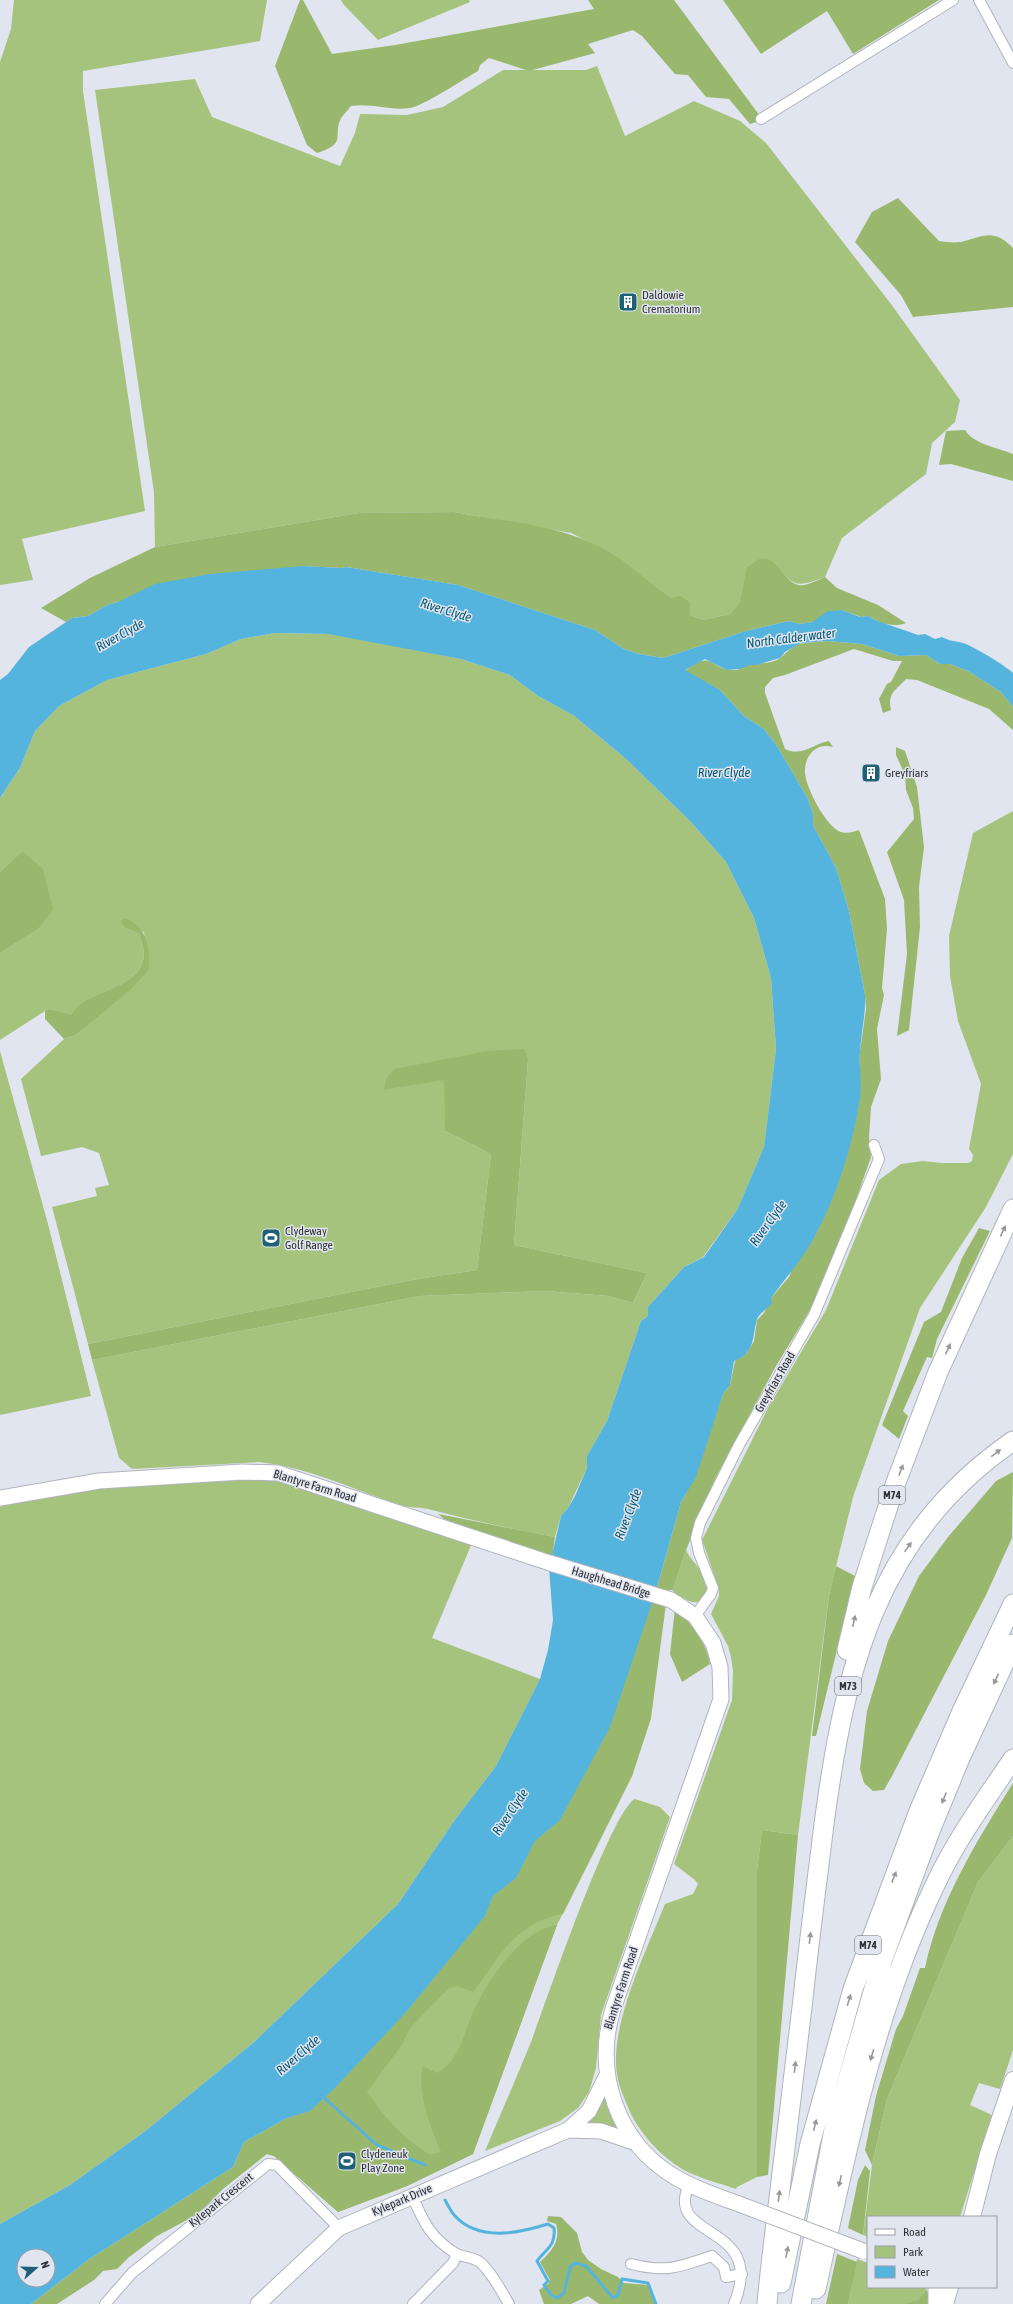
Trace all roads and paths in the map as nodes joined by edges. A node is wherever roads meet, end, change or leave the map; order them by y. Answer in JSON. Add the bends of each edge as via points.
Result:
{"nodes":[{"id":1,"x":954,"y":0,"type":"edge"},
{"id":2,"x":979,"y":0,"type":"edge"},
{"id":3,"x":1013,"y":63,"type":"edge"},
{"id":4,"x":761,"y":119,"type":"dead end"},
{"id":5,"x":874,"y":1144,"type":"dead end"},
{"id":6,"x":1013,"y":1209,"type":"edge"},
{"id":7,"x":1013,"y":1441,"type":"edge"},
{"id":8,"x":0,"y":1498,"type":"edge"},
{"id":9,"x":550,"y":1563,"type":"joint"},
{"id":10,"x":671,"y":1600,"type":"joint"},
{"id":11,"x":1013,"y":1604,"type":"edge"},
{"id":12,"x":694,"y":1616,"type":"junction"},
{"id":13,"x":1013,"y":1644,"type":"edge"},
{"id":14,"x":1013,"y":1746,"type":"edge"},
{"id":15,"x":1013,"y":1759,"type":"edge"},
{"id":16,"x":1013,"y":1764,"type":"edge"},
{"id":17,"x":991,"y":1791,"type":"junction"},
{"id":18,"x":828,"y":1798,"type":"junction"},
{"id":19,"x":606,"y":2077,"type":"junction"},
{"id":20,"x":850,"y":2077,"type":"junction"},
{"id":21,"x":1013,"y":2080,"type":"edge"},
{"id":22,"x":1013,"y":2112,"type":"edge"},
{"id":23,"x":568,"y":2130,"type":"junction"},
{"id":24,"x":636,"y":2143,"type":"junction"},
{"id":25,"x":983,"y":2179,"type":"junction"},
{"id":26,"x":689,"y":2185,"type":"junction"},
{"id":27,"x":413,"y":2198,"type":"junction"},
{"id":28,"x":972,"y":2216,"type":"edge"},
{"id":29,"x":339,"y":2228,"type":"junction"},
{"id":30,"x":866,"y":2252,"type":"edge"},
{"id":31,"x":457,"y":2254,"type":"junction"},
{"id":32,"x":631,"y":2264,"type":"dead end"},
{"id":33,"x":742,"y":2274,"type":"junction"},
{"id":34,"x":937,"y":2288,"type":"edge"},
{"id":35,"x":947,"y":2300,"type":"edge"},
{"id":36,"x":265,"y":2301,"type":"edge"},
{"id":37,"x":105,"y":2304,"type":"edge"},
{"id":38,"x":413,"y":2304,"type":"edge"},
{"id":39,"x":509,"y":2304,"type":"edge"},
{"id":40,"x":734,"y":2304,"type":"edge"},
{"id":41,"x":767,"y":2304,"type":"edge"},
{"id":42,"x":777,"y":2304,"type":"edge"},
{"id":43,"x":801,"y":2304,"type":"edge"},
{"id":44,"x":813,"y":2304,"type":"edge"}],
"edges":[{"from":1,"to":4,"type":"street"},
{"from":2,"to":3,"type":"street"},
{"from":5,"to":12,"type":"street","name":"Greyfriars Road","via":[[879,1159],[814,1315],[739,1444],[700,1523],[696,1538],[713,1588]]},
{"from":18,"to":6,"type":"highway","number":"M74","one_way":true,"via":[[830,1749],[839,1684],[862,1587],[895,1485],[938,1372]]},
{"from":18,"to":7,"type":"highway","number":"M73","one_way":true,"via":[[840,1720],[852,1670],[868,1622],[887,1580],[936,1510],[976,1470]]},
{"from":8,"to":9,"type":"main road","name":"Blantyre Farm Road","via":[[99,1481],[272,1472]]},
{"from":9,"to":10,"type":"main road","name":"Haughhead Bridge"},
{"from":10,"to":12,"type":"main road","name":"Blantyre Farm Road"},
{"from":42,"to":11,"type":"highway","number":"M74","one_way":true,"via":[[810,2144],[853,1989],[919,1811],[963,1709]]},
{"from":12,"to":19,"type":"main road","name":"Blantyre Farm Road","via":[[708,1634],[718,1658],[721,1699],[613,2008],[605,2044]]},
{"from":13,"to":20,"type":"highway","number":"M74","one_way":true,"via":[[930,1830],[882,1961]]},
{"from":14,"to":20,"type":"highway","number":"M74","via":[[954,1831],[925,1883]]},
{"from":15,"to":17,"type":"highway"},
{"from":16,"to":17,"type":"highway"},
{"from":17,"to":44,"type":"highway","one_way":true,"via":[[956,1844],[935,1885],[894,1983],[860,2096]]},
{"from":41,"to":18,"type":"highway","one_way":true},
{"from":19,"to":23,"type":"main road","name":"Kylepark Drive","via":[[589,2111]]},
{"from":19,"to":24,"type":"main road","name":"Blantyre Farm Road","via":[[616,2110]]},
{"from":20,"to":43,"type":"highway","number":"M74","via":[[835,2124]]},
{"from":21,"to":25,"type":"main road","via":[[988,2154]]},
{"from":22,"to":25,"type":"main road","via":[[997,2161]]},
{"from":23,"to":24,"type":"main road","name":"Kylepark Drive","via":[[601,2131]]},
{"from":23,"to":27,"type":"main road","name":"Kylepark Drive","via":[[444,2182]]},
{"from":24,"to":26,"type":"main road","name":"Blantyre Farm Road","via":[[664,2170]]},
{"from":25,"to":28,"type":"main road"},
{"from":26,"to":30,"type":"main road","name":"Blantyre Farm Road","bridge":true},
{"from":26,"to":33,"type":"street","via":[[684,2196],[684,2207],[689,2217],[730,2246],[739,2261]]},
{"from":27,"to":29,"type":"main road","name":"Kylepark Drive","via":[[365,2215]]},
{"from":27,"to":31,"type":"street","via":[[429,2232]]},
{"from":29,"to":36,"type":"main road","name":"Kylepark Drive"},
{"from":29,"to":37,"type":"street","name":"Kylepark Crescent","via":[[277,2165],[268,2164],[137,2269]]},
{"from":31,"to":38,"type":"street","via":[[453,2263]]},
{"from":31,"to":39,"type":"street","via":[[480,2262]]},
{"from":32,"to":33,"type":"street","via":[[654,2269],[674,2268],[712,2256],[724,2267],[726,2277]]},
{"from":33,"to":40,"type":"street","via":[[740,2290]]},
{"from":34,"to":35,"type":"main road"}]}
